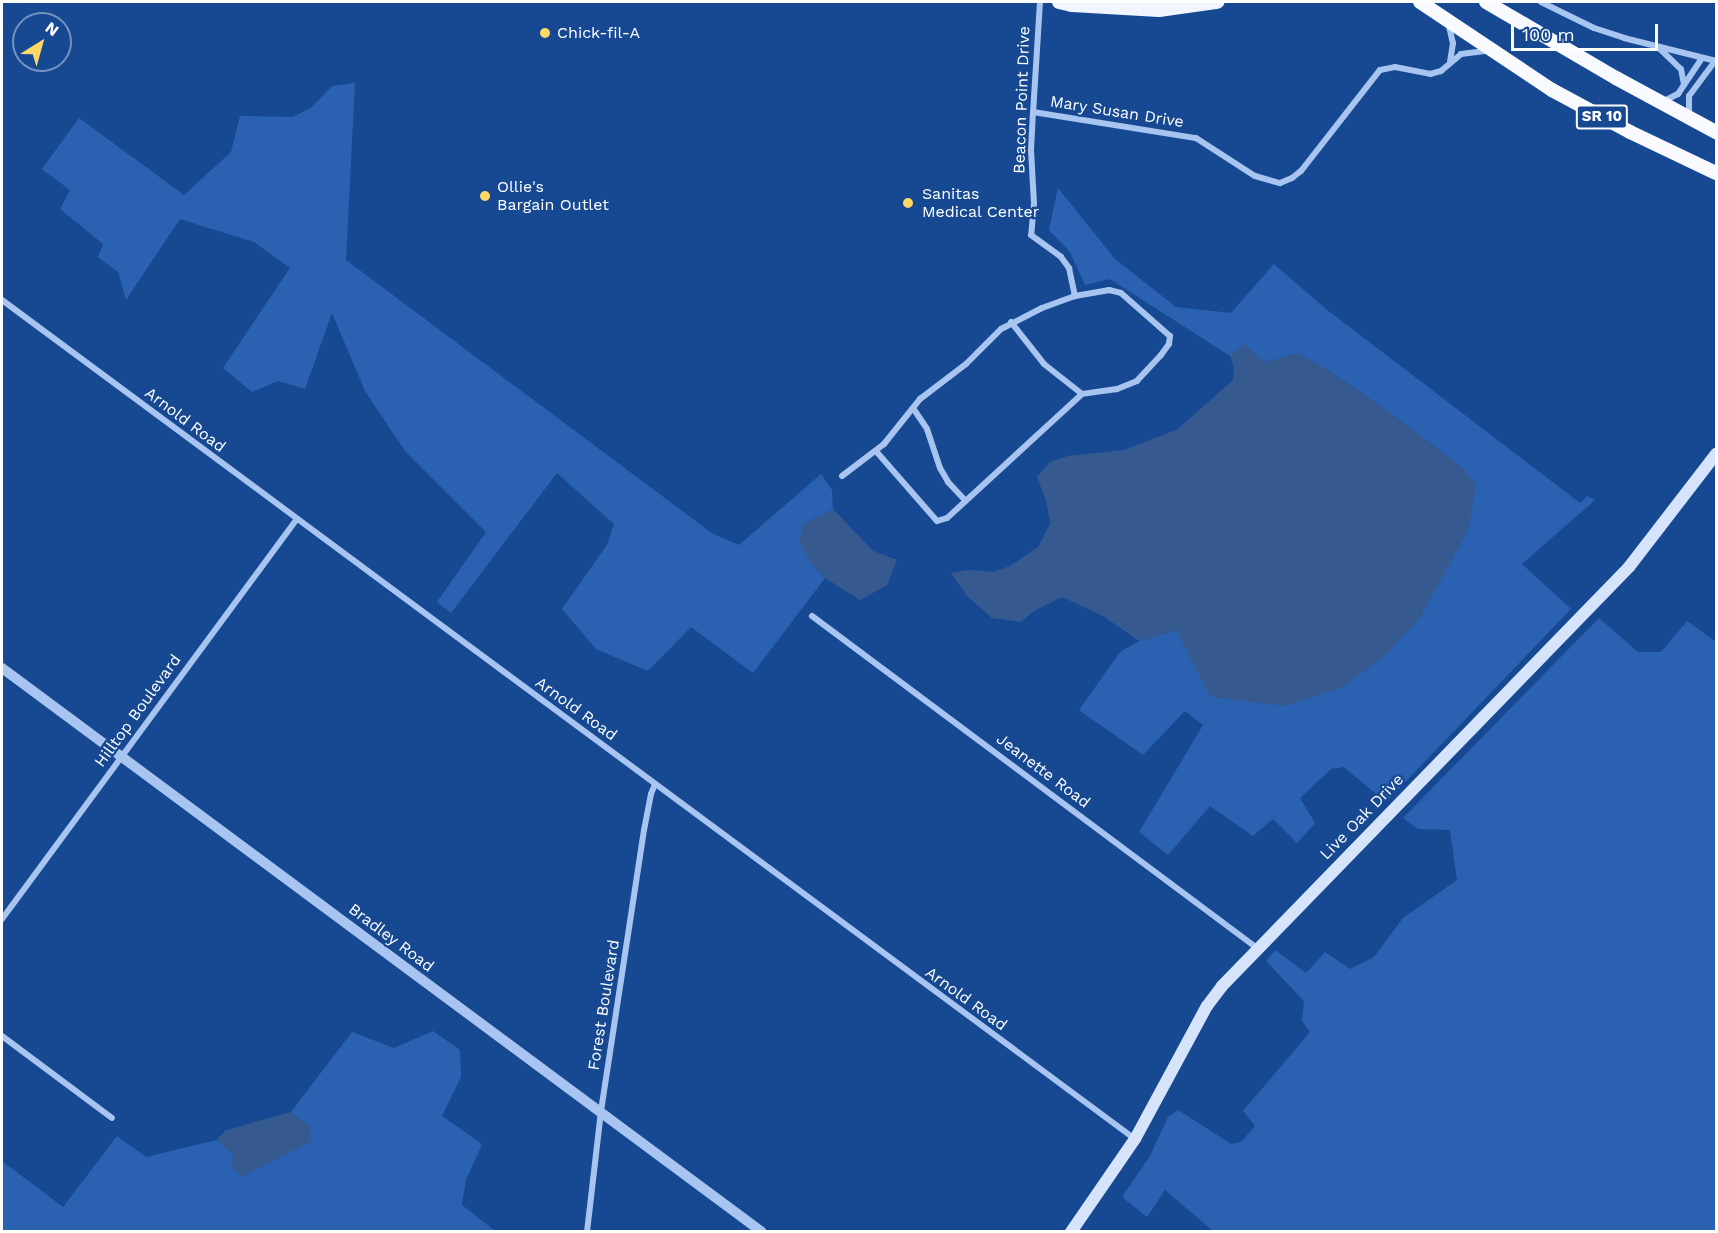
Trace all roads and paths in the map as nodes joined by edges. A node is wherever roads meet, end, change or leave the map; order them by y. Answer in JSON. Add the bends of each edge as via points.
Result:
{"nodes":[{"id":1,"x":1040,"y":2,"type":"edge"},
{"id":2,"x":1059,"y":2,"type":"edge"},
{"id":3,"x":1217,"y":2,"type":"edge"},
{"id":4,"x":1412,"y":2,"type":"edge"},
{"id":5,"x":1420,"y":2,"type":"edge"},
{"id":6,"x":1486,"y":2,"type":"edge"},
{"id":7,"x":1541,"y":2,"type":"edge"},
{"id":8,"x":1199,"y":4,"type":"edge"},
{"id":9,"x":1448,"y":22,"type":"junction"},
{"id":10,"x":1659,"y":48,"type":"junction"},
{"id":11,"x":1492,"y":52,"type":"junction"},
{"id":12,"x":1702,"y":58,"type":"junction"},
{"id":13,"x":1716,"y":61,"type":"edge"},
{"id":14,"x":1450,"y":63,"type":"junction"},
{"id":15,"x":1684,"y":85,"type":"junction"},
{"id":16,"x":1660,"y":102,"type":"junction"},
{"id":17,"x":1032,"y":112,"type":"junction"},
{"id":18,"x":1690,"y":118,"type":"junction"},
{"id":19,"x":1716,"y":132,"type":"edge"},
{"id":20,"x":1716,"y":173,"type":"edge"},
{"id":21,"x":1075,"y":296,"type":"junction"},
{"id":22,"x":2,"y":300,"type":"edge"},
{"id":23,"x":1011,"y":322,"type":"junction"},
{"id":24,"x":1082,"y":394,"type":"junction"},
{"id":25,"x":913,"y":408,"type":"junction"},
{"id":26,"x":876,"y":451,"type":"junction"},
{"id":27,"x":1716,"y":454,"type":"edge"},
{"id":28,"x":842,"y":476,"type":"dead end"},
{"id":29,"x":965,"y":500,"type":"junction"},
{"id":30,"x":296,"y":520,"type":"junction"},
{"id":31,"x":812,"y":616,"type":"dead end"},
{"id":32,"x":2,"y":668,"type":"edge"},
{"id":33,"x":121,"y":757,"type":"junction"},
{"id":34,"x":655,"y":784,"type":"junction"},
{"id":35,"x":2,"y":919,"type":"edge"},
{"id":36,"x":1257,"y":948,"type":"junction"},
{"id":37,"x":2,"y":1036,"type":"edge"},
{"id":38,"x":601,"y":1111,"type":"junction"},
{"id":39,"x":112,"y":1118,"type":"dead end"},
{"id":40,"x":1135,"y":1139,"type":"junction"},
{"id":41,"x":587,"y":1232,"type":"edge"},
{"id":42,"x":762,"y":1232,"type":"edge"},
{"id":43,"x":1071,"y":1232,"type":"edge"}],
"edges":[{"from":1,"to":17,"type":"street","name":"Beacon Point Drive"},
{"from":2,"to":8,"type":"main road","via":[[1142,10]]},
{"from":3,"to":8,"type":"main road"},
{"from":4,"to":9,"type":"main road","number":"SR 10"},
{"from":5,"to":9,"type":"highway"},
{"from":6,"to":16,"type":"highway","number":"SR 10"},
{"from":7,"to":10,"type":"street","via":[[1594,27]]},
{"from":9,"to":11,"type":"highway","number":"SR 10"},
{"from":9,"to":14,"type":"street","via":[[1453,43]]},
{"from":10,"to":12,"type":"street"},
{"from":10,"to":15,"type":"street","via":[[1681,69]]},
{"from":11,"to":14,"type":"street","name":"Mary Susan Drive","via":[[1465,53]]},
{"from":11,"to":20,"type":"highway","number":"SR 10","via":[[1603,118]]},
{"from":12,"to":13,"type":"street"},
{"from":12,"to":15,"type":"street"},
{"from":13,"to":18,"type":"street","via":[[1689,96]]},
{"from":14,"to":17,"type":"street","name":"Mary Susan Drive","via":[[1430,74],[1395,67],[1377,72],[1301,171],[1280,183],[1255,176],[1196,138]]},
{"from":15,"to":16,"type":"street","via":[[1678,94]]},
{"from":16,"to":18,"type":"highway","number":"SR 10"},
{"from":17,"to":21,"type":"street","name":"Beacon Point Drive","via":[[1031,235],[1061,257],[1069,268]]},
{"from":18,"to":19,"type":"highway","number":"SR 10"},
{"from":21,"to":23,"type":"street"},
{"from":21,"to":24,"type":"street","via":[[1109,290],[1121,293],[1170,336],[1161,355],[1130,386]]},
{"from":22,"to":30,"type":"street","name":"Arnold Road"},
{"from":23,"to":24,"type":"street","via":[[1044,363]]},
{"from":23,"to":25,"type":"street"},
{"from":24,"to":29,"type":"street"},
{"from":25,"to":26,"type":"street"},
{"from":25,"to":29,"type":"street","via":[[927,429],[940,468]]},
{"from":26,"to":28,"type":"street"},
{"from":26,"to":29,"type":"street","via":[[937,521],[947,518]]},
{"from":27,"to":36,"type":"main road","name":"Live Oak Drive","via":[[1629,567]]},
{"from":30,"to":33,"type":"street","name":"Hilltop Boulevard"},
{"from":30,"to":34,"type":"street","name":"Arnold Road"},
{"from":31,"to":36,"type":"street","name":"Jeanette Road"},
{"from":32,"to":33,"type":"street","name":"Bradley Road"},
{"from":33,"to":35,"type":"street","name":"Hilltop Boulevard"},
{"from":33,"to":38,"type":"street","name":"Bradley Road"},
{"from":34,"to":38,"type":"street","name":"Forest Boulevard"},
{"from":34,"to":40,"type":"street","name":"Arnold Road"},
{"from":36,"to":40,"type":"main road","name":"Live Oak Drive","via":[[1207,1006]]},
{"from":37,"to":39,"type":"street"},
{"from":38,"to":41,"type":"street","name":"Forest Boulevard"},
{"from":38,"to":42,"type":"street","name":"Bradley Road"},
{"from":40,"to":43,"type":"main road","name":"Live Oak Drive"}]}
